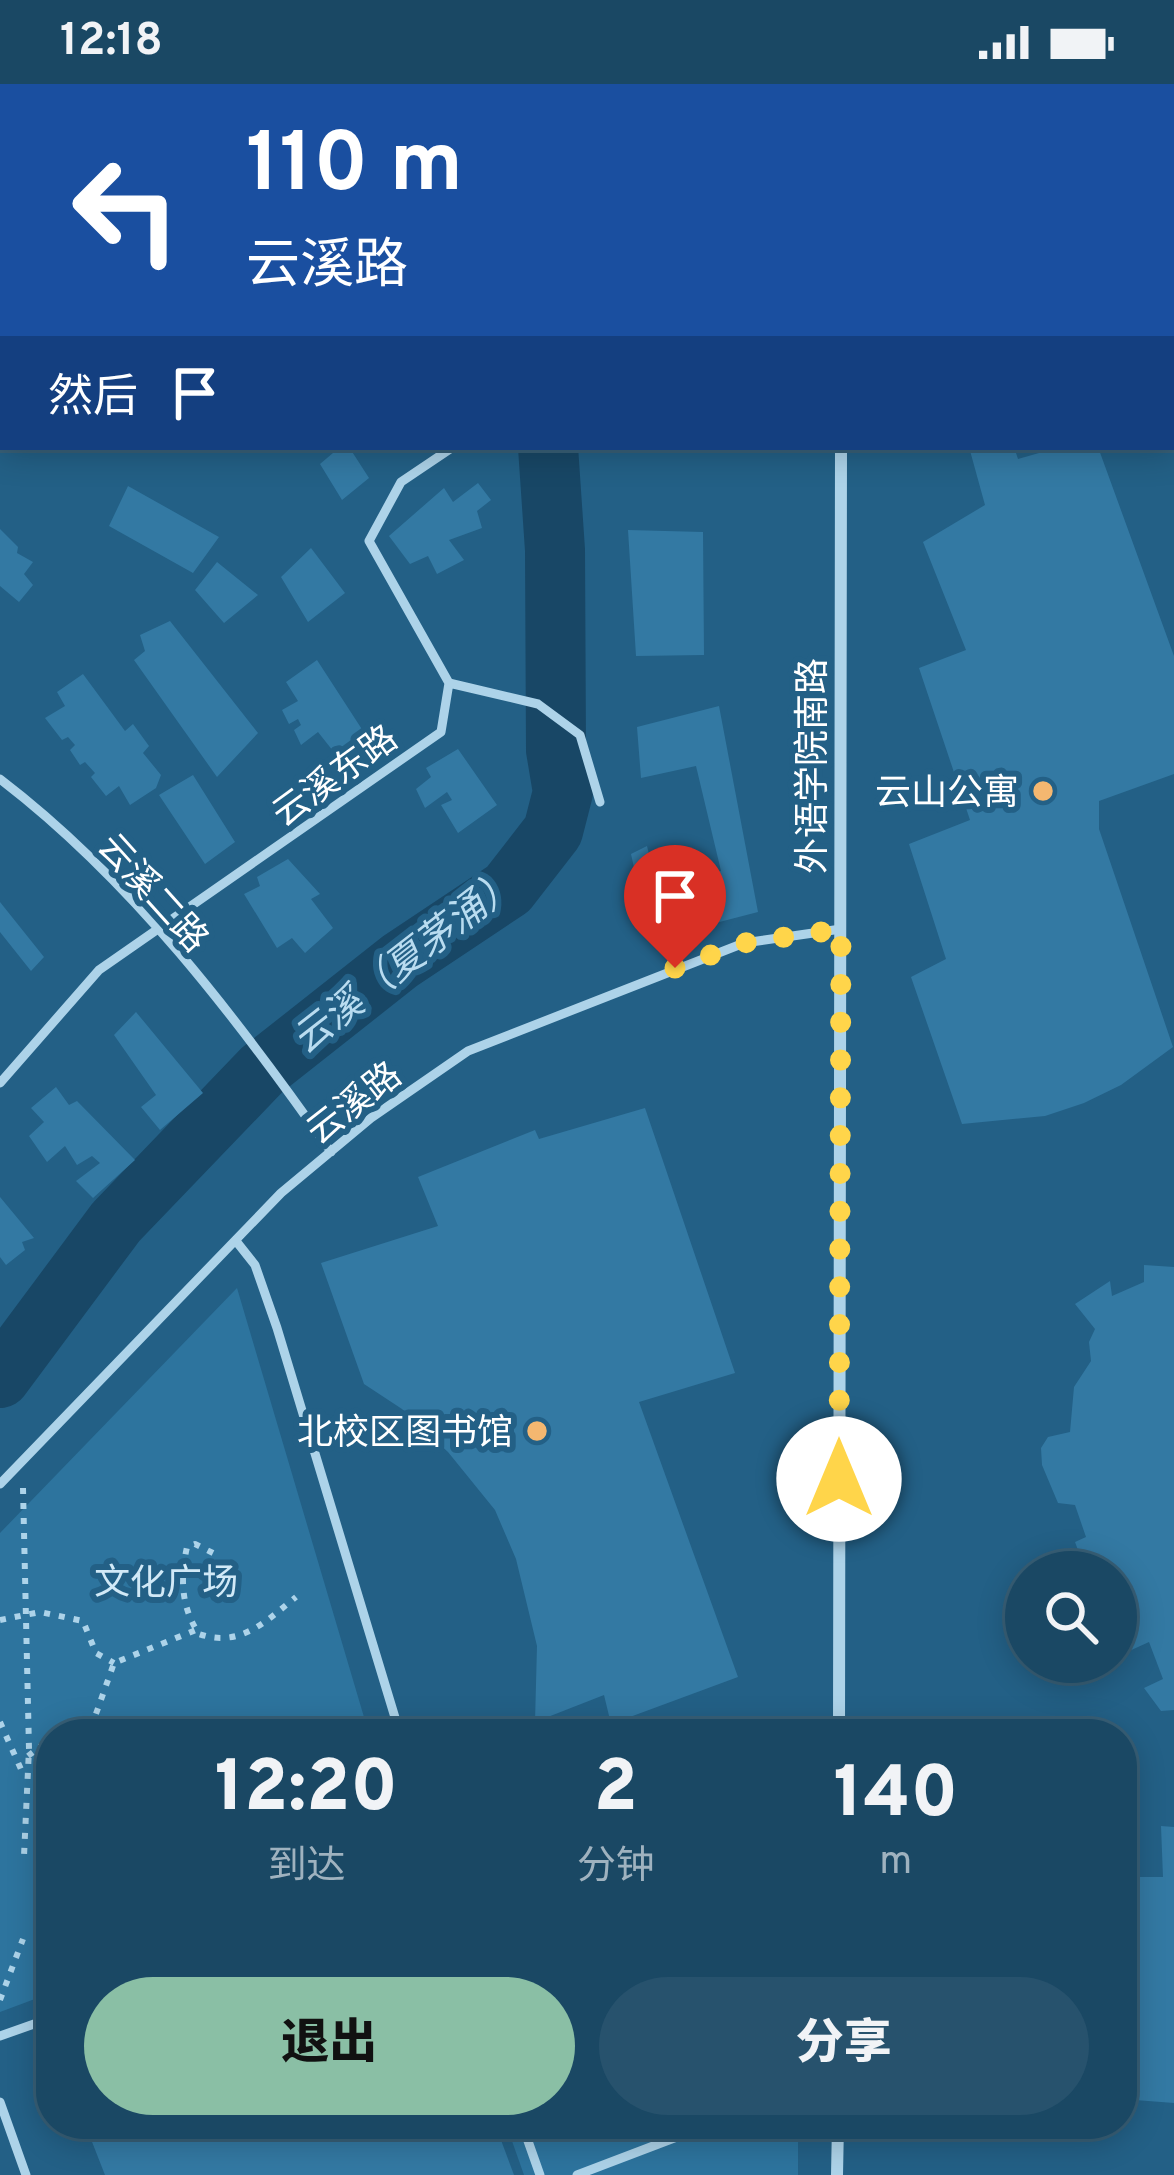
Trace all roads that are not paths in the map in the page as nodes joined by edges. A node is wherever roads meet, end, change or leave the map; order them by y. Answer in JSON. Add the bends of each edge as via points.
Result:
{"nodes":[{"id":1,"x":449,"y":450,"type":"edge"},
{"id":2,"x":842,"y":450,"type":"edge"},
{"id":3,"x":449,"y":683,"type":"junction"},
{"id":4,"x":0,"y":779,"type":"edge"},
{"id":5,"x":600,"y":802,"type":"dead end"},
{"id":6,"x":841,"y":929,"type":"junction"},
{"id":7,"x":155,"y":930,"type":"junction"},
{"id":8,"x":0,"y":1083,"type":"edge"},
{"id":9,"x":331,"y":1152,"type":"junction"},
{"id":10,"x":236,"y":1241,"type":"junction"},
{"id":11,"x":0,"y":1484,"type":"edge"},
{"id":12,"x":395,"y":1719,"type":"edge"},
{"id":13,"x":839,"y":1719,"type":"edge"},
{"id":14,"x":36,"y":2023,"type":"edge"},
{"id":15,"x":0,"y":2036,"type":"edge"},
{"id":16,"x":0,"y":2102,"type":"edge"},
{"id":17,"x":527,"y":2139,"type":"edge"},
{"id":18,"x":672,"y":2139,"type":"edge"},
{"id":19,"x":838,"y":2139,"type":"edge"},
{"id":20,"x":26,"y":2175,"type":"edge"},
{"id":21,"x":540,"y":2175,"type":"edge"},
{"id":22,"x":577,"y":2175,"type":"edge"},
{"id":23,"x":837,"y":2175,"type":"edge"}],
"edges":[{"from":1,"to":3,"type":"lane","via":[[401,482],[370,541]]},
{"from":2,"to":6,"type":"street","name":"外语学院南路"},
{"from":3,"to":5,"type":"lane","via":[[538,704],[580,735]]},
{"from":3,"to":7,"type":"lane","name":"云溪东路","via":[[440,732]]},
{"from":4,"to":7,"type":"lane","name":"云溪二路","via":[[99,866]]},
{"from":6,"to":9,"type":"lane","name":"云溪路","via":[[744,943],[468,1051]]},
{"from":6,"to":13,"type":"street","name":"外语学院南路"},
{"from":7,"to":8,"type":"lane","name":"云溪东路","via":[[99,970]]},
{"from":7,"to":9,"type":"lane","name":"云溪二路","via":[[260,1050]]},
{"from":9,"to":10,"type":"lane","name":"云溪路"},
{"from":10,"to":11,"type":"lane","name":"云溪路"},
{"from":10,"to":12,"type":"lane","via":[[255,1265],[277,1328]]},
{"from":14,"to":15,"type":"lane"},
{"from":16,"to":20,"type":"lane"},
{"from":17,"to":21,"type":"lane"},
{"from":18,"to":22,"type":"lane"},
{"from":19,"to":23,"type":"street"}]}
